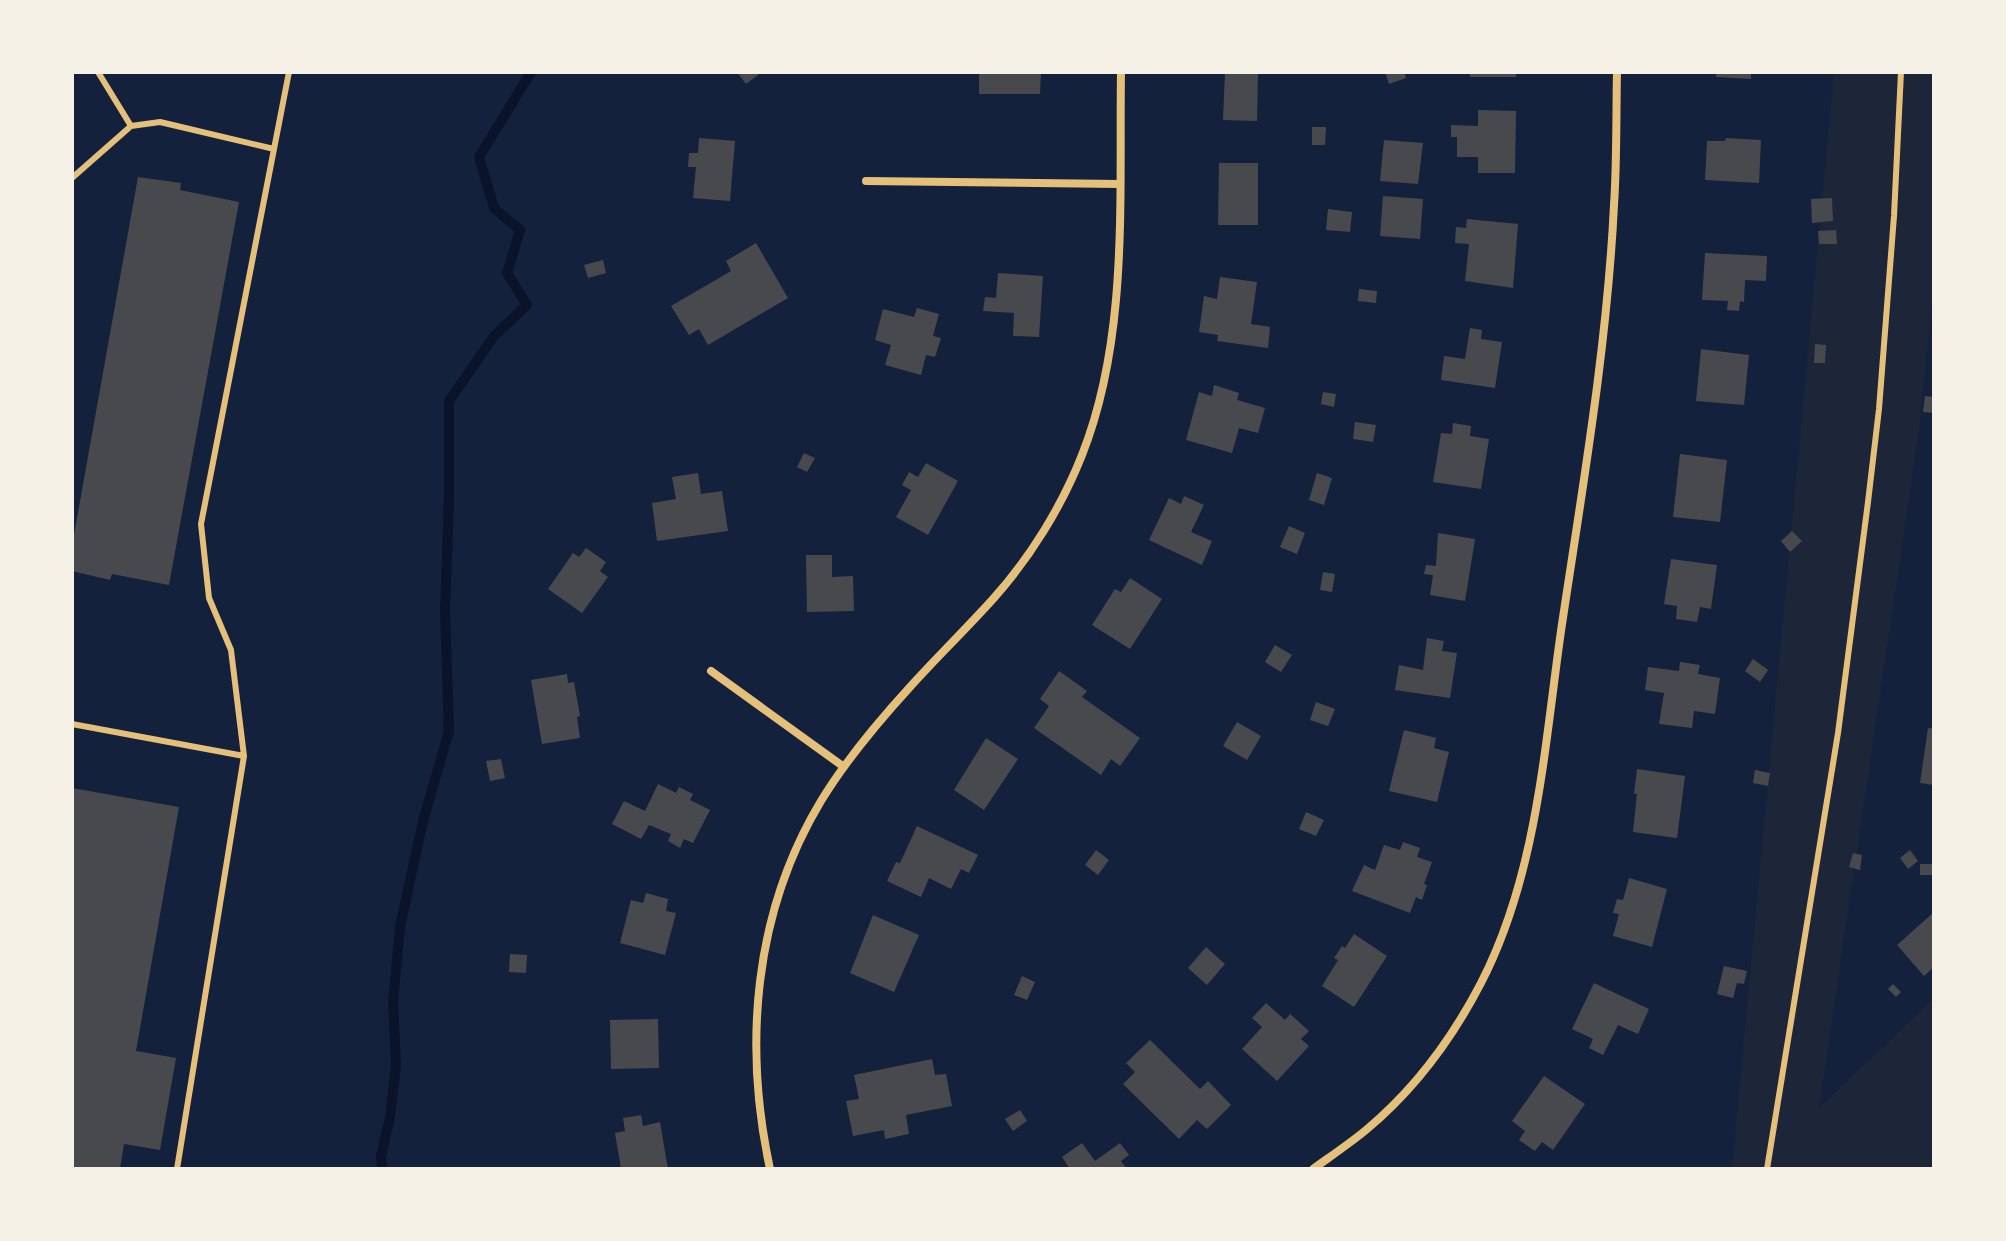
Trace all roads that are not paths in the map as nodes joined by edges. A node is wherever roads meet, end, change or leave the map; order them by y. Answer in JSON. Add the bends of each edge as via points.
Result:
{"nodes":[{"id":1,"x":98,"y":72,"type":"edge"},
{"id":2,"x":289,"y":72,"type":"edge"},
{"id":3,"x":1121,"y":72,"type":"edge"},
{"id":4,"x":1617,"y":72,"type":"edge"},
{"id":5,"x":1901,"y":72,"type":"edge"},
{"id":6,"x":131,"y":126,"type":"junction"},
{"id":7,"x":274,"y":149,"type":"junction"},
{"id":8,"x":72,"y":178,"type":"edge"},
{"id":9,"x":866,"y":181,"type":"dead end"},
{"id":10,"x":1119,"y":184,"type":"junction"},
{"id":11,"x":711,"y":671,"type":"dead end"},
{"id":12,"x":72,"y":724,"type":"edge"},
{"id":13,"x":244,"y":756,"type":"junction"},
{"id":14,"x":844,"y":767,"type":"junction"},
{"id":15,"x":177,"y":1169,"type":"edge"},
{"id":16,"x":770,"y":1169,"type":"edge"},
{"id":17,"x":1313,"y":1169,"type":"edge"},
{"id":18,"x":1767,"y":1169,"type":"edge"}],
"edges":[{"from":1,"to":6,"type":"lane"},
{"from":2,"to":7,"type":"lane"},
{"from":3,"to":10,"type":"street"},
{"from":4,"to":17,"type":"street","via":[[1614,205],[1600,360],[1531,840],[1509,919],[1481,983],[1450,1034],[1387,1110]]},
{"from":5,"to":18,"type":"lane","via":[[1870,486],[1838,733]]},
{"from":6,"to":7,"type":"lane","via":[[160,122]]},
{"from":6,"to":8,"type":"lane"},
{"from":7,"to":13,"type":"lane","via":[[201,524],[209,598],[231,650]]},
{"from":9,"to":10,"type":"street"},
{"from":10,"to":14,"type":"street","via":[[1115,319],[1102,393],[1082,456],[1051,517],[1013,574]]},
{"from":11,"to":14,"type":"street"},
{"from":12,"to":13,"type":"lane"},
{"from":13,"to":15,"type":"lane"},
{"from":14,"to":16,"type":"street","via":[[793,856],[772,916],[757,992],[754,1054]]}]}
